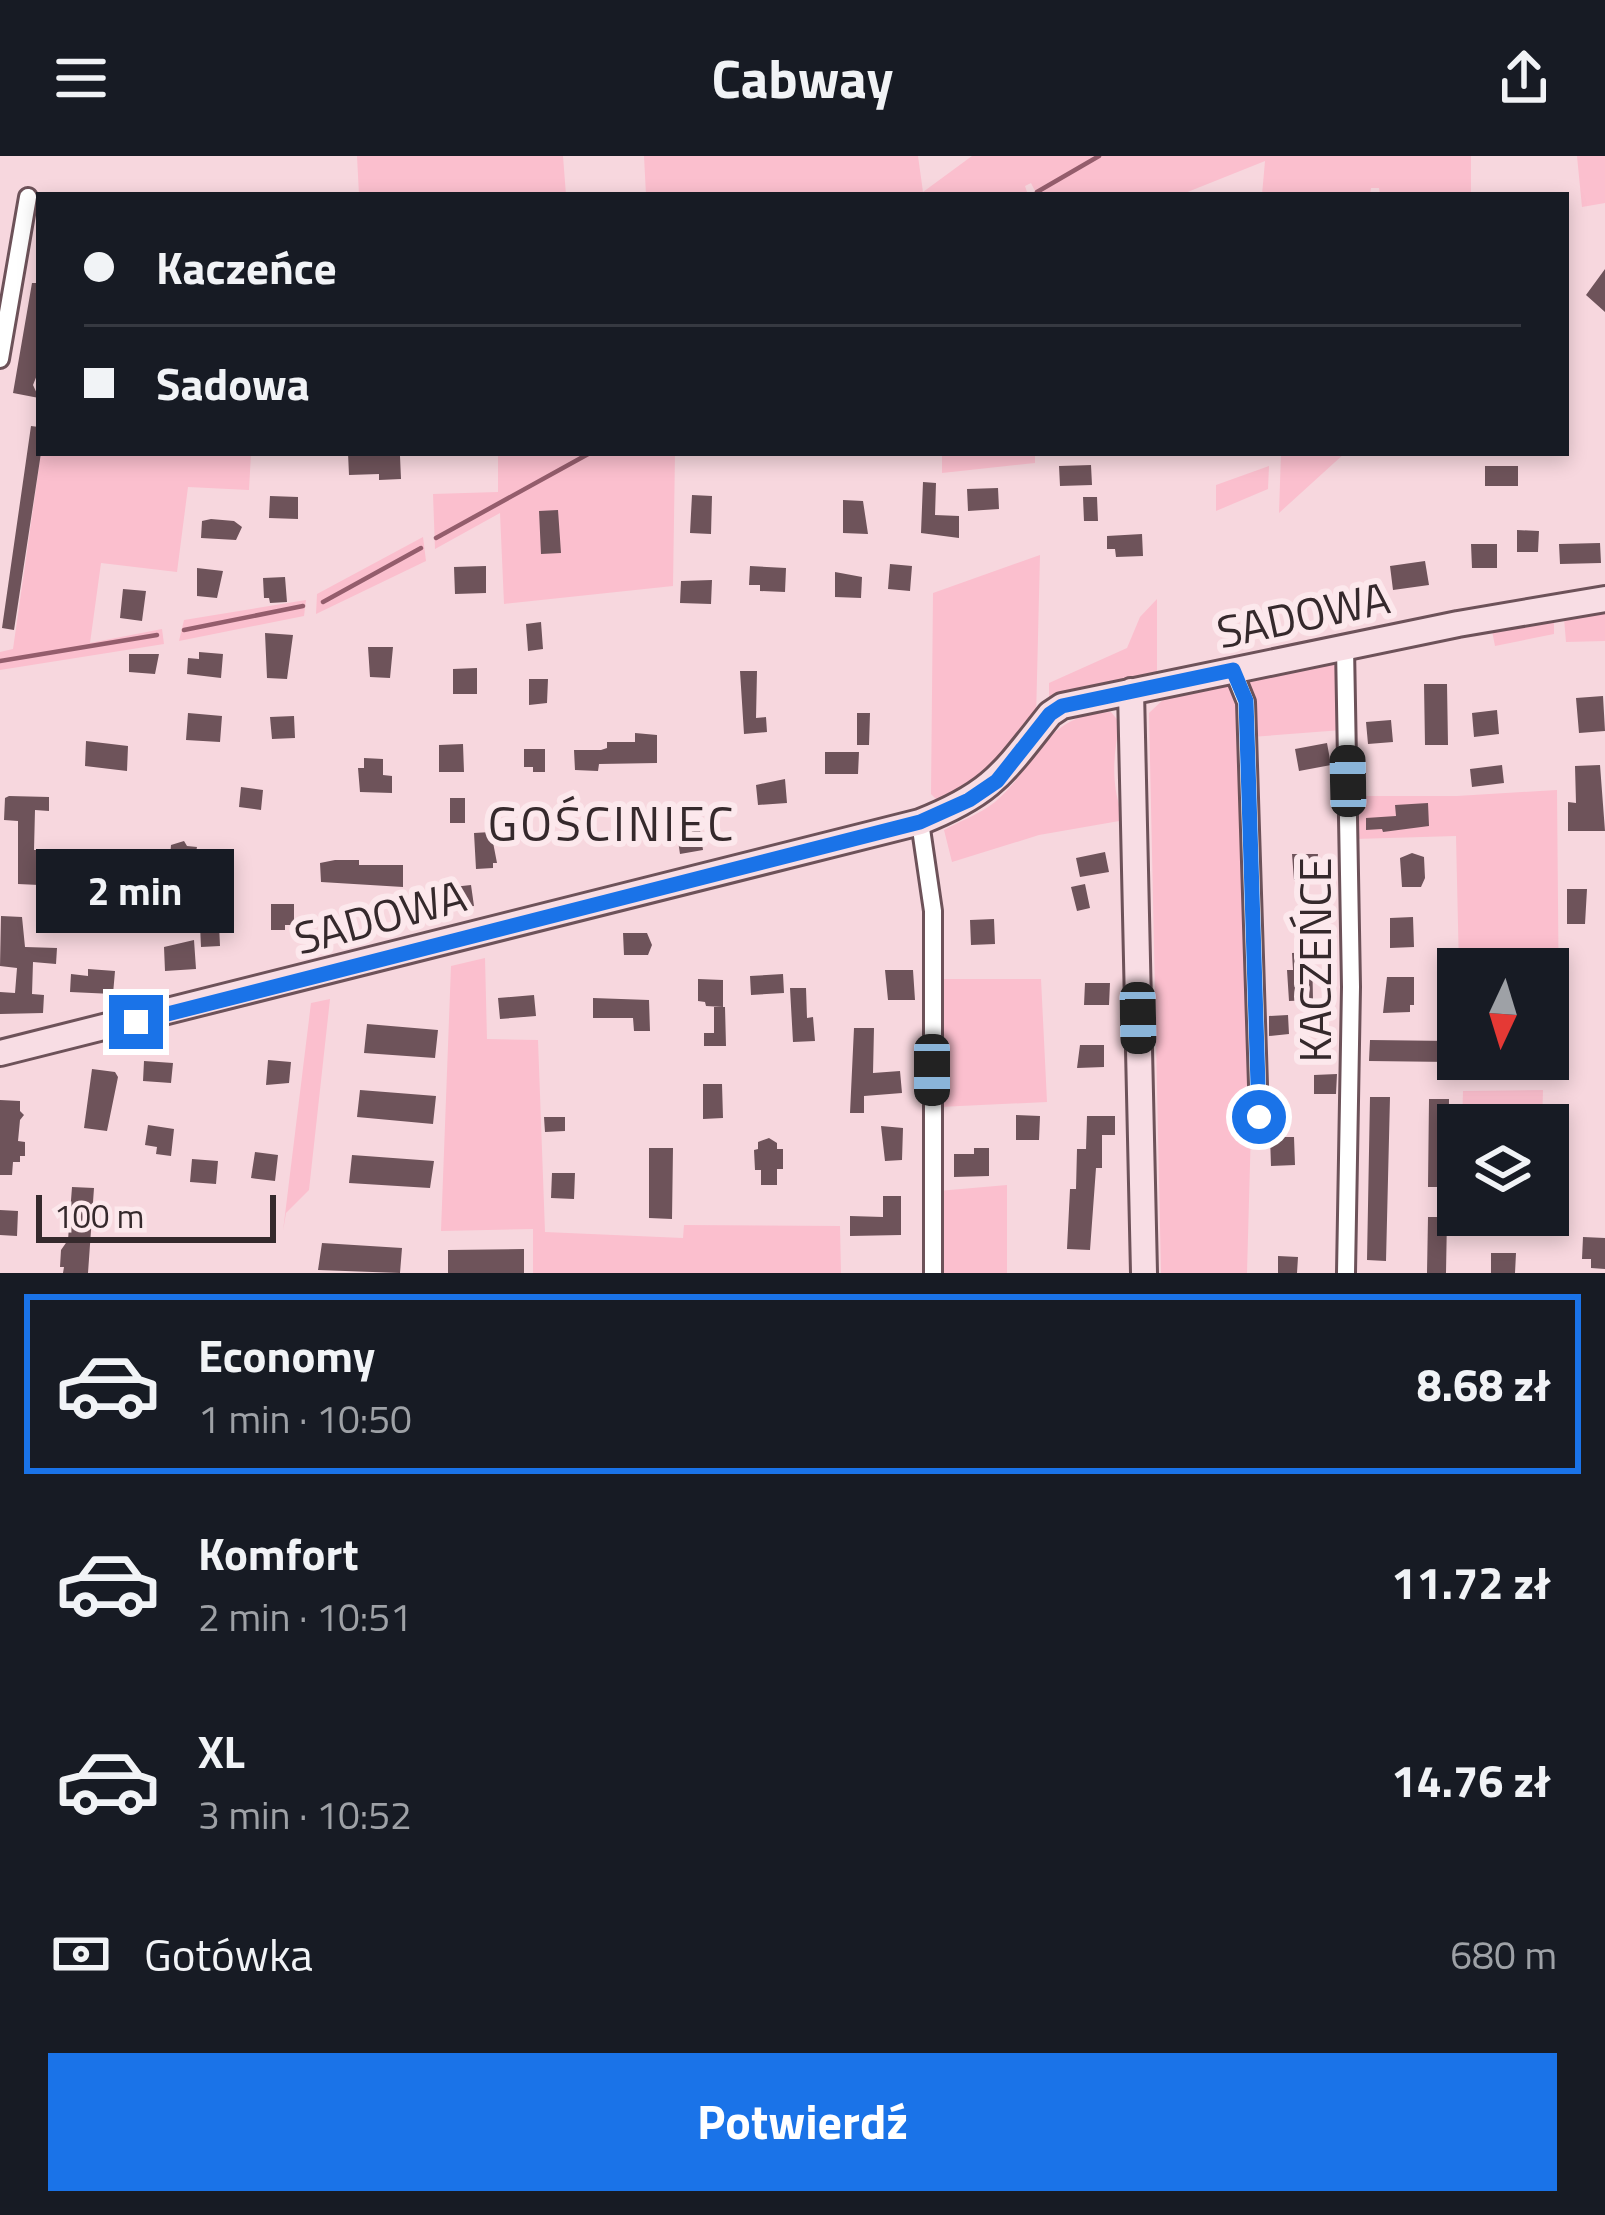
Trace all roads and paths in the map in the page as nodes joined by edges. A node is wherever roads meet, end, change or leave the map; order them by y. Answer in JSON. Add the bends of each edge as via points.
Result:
{"nodes":[{"id":1,"x":28,"y":197,"type":"dead end"},
{"id":2,"x":0,"y":358,"type":"edge"},
{"id":3,"x":1605,"y":599,"type":"edge"},
{"id":4,"x":1345,"y":647,"type":"junction"},
{"id":5,"x":1233,"y":670,"type":"junction"},
{"id":6,"x":1131,"y":691,"type":"junction"},
{"id":7,"x":920,"y":822,"type":"junction"},
{"id":8,"x":0,"y":1053,"type":"edge"},
{"id":9,"x":1259,"y":1117,"type":"dead end"},
{"id":10,"x":933,"y":1273,"type":"edge"},
{"id":11,"x":1144,"y":1273,"type":"edge"},
{"id":12,"x":1346,"y":1273,"type":"edge"}],
"edges":[{"from":1,"to":2,"type":"street"},
{"from":3,"to":4,"type":"street","name":"SADOWA"},
{"from":4,"to":5,"type":"street","name":"SADOWA"},
{"from":4,"to":12,"type":"street","name":"KACZEŃCE"},
{"from":5,"to":6,"type":"street","name":"SADOWA"},
{"from":5,"to":9,"type":"street","name":"KACZEŃCE","via":[[1246,701]]},
{"from":6,"to":7,"type":"street","name":"SADOWA","via":[[1062,706],[997,781]]},
{"from":6,"to":11,"type":"street"},
{"from":7,"to":8,"type":"street","name":"SADOWA"},
{"from":7,"to":10,"type":"street","via":[[933,911]]}]}
